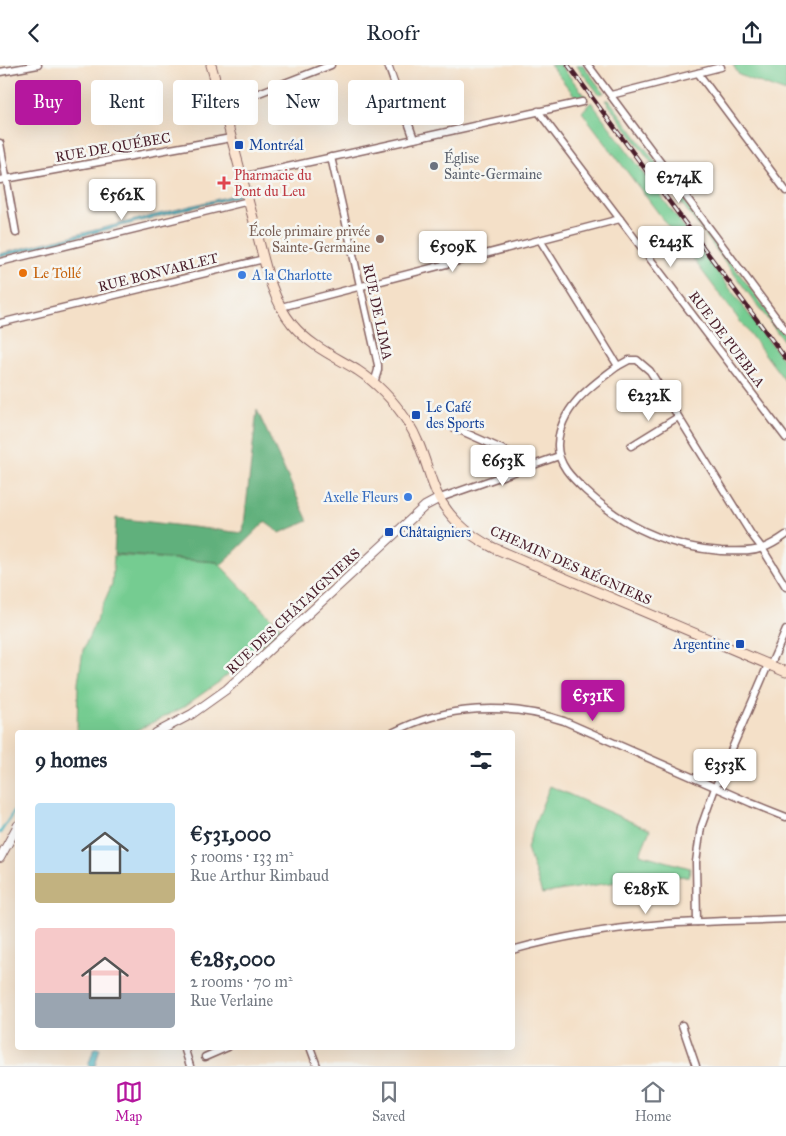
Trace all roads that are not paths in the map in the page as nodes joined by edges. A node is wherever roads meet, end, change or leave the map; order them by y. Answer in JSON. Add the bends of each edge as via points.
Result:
{"nodes":[{"id":1,"x":38,"y":65,"type":"edge"},
{"id":2,"x":211,"y":65,"type":"edge"},
{"id":3,"x":331,"y":65,"type":"edge"},
{"id":4,"x":388,"y":65,"type":"edge"},
{"id":5,"x":588,"y":65,"type":"edge"},
{"id":6,"x":721,"y":67,"type":"dead end"},
{"id":7,"x":0,"y":72,"type":"edge"},
{"id":8,"x":698,"y":73,"type":"junction"},
{"id":9,"x":215,"y":80,"type":"edge"},
{"id":10,"x":258,"y":93,"type":"edge"},
{"id":11,"x":611,"y":95,"type":"junction"},
{"id":12,"x":582,"y":102,"type":"dead end"},
{"id":13,"x":538,"y":111,"type":"junction"},
{"id":14,"x":228,"y":125,"type":"edge"},
{"id":15,"x":231,"y":138,"type":"junction"},
{"id":16,"x":414,"y":139,"type":"junction"},
{"id":17,"x":0,"y":143,"type":"edge"},
{"id":18,"x":331,"y":157,"type":"junction"},
{"id":19,"x":242,"y":177,"type":"junction"},
{"id":20,"x":3,"y":180,"type":"edge"},
{"id":21,"x":786,"y":191,"type":"edge"},
{"id":22,"x":249,"y":201,"type":"junction"},
{"id":23,"x":620,"y":219,"type":"junction"},
{"id":24,"x":16,"y":233,"type":"dead end"},
{"id":25,"x":540,"y":240,"type":"junction"},
{"id":26,"x":264,"y":259,"type":"junction"},
{"id":27,"x":0,"y":262,"type":"edge"},
{"id":28,"x":360,"y":286,"type":"junction"},
{"id":29,"x":281,"y":307,"type":"junction"},
{"id":30,"x":0,"y":323,"type":"edge"},
{"id":31,"x":786,"y":331,"type":"edge"},
{"id":32,"x":618,"y":366,"type":"junction"},
{"id":33,"x":374,"y":383,"type":"junction"},
{"id":34,"x":678,"y":417,"type":"junction"},
{"id":35,"x":448,"y":425,"type":"dead end"},
{"id":36,"x":786,"y":438,"type":"edge"},
{"id":37,"x":631,"y":446,"type":"dead end"},
{"id":38,"x":559,"y":456,"type":"junction"},
{"id":39,"x":519,"y":470,"type":"junction"},
{"id":40,"x":440,"y":499,"type":"junction"},
{"id":41,"x":786,"y":535,"type":"edge"},
{"id":42,"x":762,"y":548,"type":"junction"},
{"id":43,"x":786,"y":587,"type":"edge"},
{"id":44,"x":786,"y":630,"type":"edge"},
{"id":45,"x":769,"y":665,"type":"junction"},
{"id":46,"x":786,"y":673,"type":"edge"},
{"id":47,"x":409,"y":725,"type":"junction"},
{"id":48,"x":162,"y":730,"type":"edge"},
{"id":49,"x":398,"y":730,"type":"edge"},
{"id":50,"x":411,"y":730,"type":"edge"},
{"id":51,"x":715,"y":788,"type":"junction"},
{"id":52,"x":786,"y":817,"type":"edge"},
{"id":53,"x":15,"y":830,"type":"edge"},
{"id":54,"x":0,"y":858,"type":"edge"},
{"id":55,"x":786,"y":919,"type":"edge"},
{"id":56,"x":697,"y":922,"type":"junction"},
{"id":57,"x":515,"y":949,"type":"edge"},
{"id":58,"x":682,"y":1025,"type":"dead end"},
{"id":59,"x":185,"y":1050,"type":"edge"},
{"id":60,"x":221,"y":1050,"type":"edge"},
{"id":61,"x":311,"y":1050,"type":"edge"},
{"id":62,"x":206,"y":1057,"type":"dead end"},
{"id":63,"x":190,"y":1066,"type":"edge"},
{"id":64,"x":317,"y":1066,"type":"edge"},
{"id":65,"x":696,"y":1066,"type":"edge"}],
"edges":[{"from":1,"to":7,"type":"street"},
{"from":2,"to":9,"type":"main road","name":"CHEMIN DES RÉGNIERS"},
{"from":3,"to":10,"type":"street"},
{"from":4,"to":16,"type":"street"},
{"from":5,"to":11,"type":"street"},
{"from":6,"to":8,"type":"street"},
{"from":8,"to":11,"type":"street"},
{"from":8,"to":21,"type":"street"},
{"from":11,"to":31,"type":"street"},
{"from":12,"to":13,"type":"street"},
{"from":13,"to":16,"type":"street"},
{"from":13,"to":23,"type":"street","name":"RUE DE PUEBLA"},
{"from":14,"to":15,"type":"main road","name":"CHEMIN DES RÉGNIERS"},
{"from":15,"to":19,"type":"main road","name":"CHEMIN DES RÉGNIERS"},
{"from":15,"to":20,"type":"street","name":"RUE DE QUÉBEC"},
{"from":16,"to":18,"type":"street"},
{"from":17,"to":20,"type":"street"},
{"from":18,"to":19,"type":"street"},
{"from":18,"to":28,"type":"street","name":"RUE DE LIMA"},
{"from":19,"to":22,"type":"main road","name":"CHEMIN DES RÉGNIERS"},
{"from":20,"to":24,"type":"street"},
{"from":22,"to":26,"type":"main road","name":"CHEMIN DES RÉGNIERS"},
{"from":22,"to":27,"type":"street"},
{"from":23,"to":25,"type":"street"},
{"from":23,"to":36,"type":"street","name":"RUE DE PUEBLA"},
{"from":25,"to":28,"type":"street"},
{"from":25,"to":32,"type":"street"},
{"from":26,"to":29,"type":"main road","name":"CHEMIN DES RÉGNIERS"},
{"from":26,"to":30,"type":"street","name":"RUE BONVARLET"},
{"from":28,"to":29,"type":"street"},
{"from":28,"to":33,"type":"street","name":"RUE DE LIMA","via":[[378,365]]},
{"from":29,"to":33,"type":"main road","name":"CHEMIN DES RÉGNIERS","via":[[294,326],[313,344]]},
{"from":32,"to":34,"type":"street","via":[[633,359],[644,364]]},
{"from":32,"to":38,"type":"street","via":[[580,396],[569,411],[560,433]]},
{"from":33,"to":40,"type":"main road","name":"CHEMIN DES RÉGNIERS","via":[[412,429]]},
{"from":34,"to":37,"type":"street"},
{"from":34,"to":42,"type":"street"},
{"from":35,"to":39,"type":"street","via":[[511,453]]},
{"from":38,"to":39,"type":"street"},
{"from":38,"to":42,"type":"street","via":[[569,474],[598,503],[648,533],[702,549],[735,551]]},
{"from":39,"to":40,"type":"street"},
{"from":40,"to":45,"type":"main road","name":"CHEMIN DES RÉGNIERS","via":[[461,525],[486,544]]},
{"from":40,"to":48,"type":"street","name":"RUE DES CHÂTAIGNIERS","via":[[427,504],[216,697]]},
{"from":41,"to":42,"type":"street"},
{"from":42,"to":43,"type":"street"},
{"from":44,"to":45,"type":"street"},
{"from":45,"to":46,"type":"main road","name":"CHEMIN DES RÉGNIERS"},
{"from":45,"to":51,"type":"street"},
{"from":47,"to":49,"type":"street"},
{"from":47,"to":50,"type":"street"},
{"from":47,"to":51,"type":"street","via":[[433,716],[474,709],[535,713],[564,721]]},
{"from":51,"to":52,"type":"street"},
{"from":51,"to":56,"type":"street","via":[[697,848]]},
{"from":53,"to":54,"type":"street"},
{"from":55,"to":56,"type":"street"},
{"from":56,"to":57,"type":"street","via":[[610,930]]},
{"from":58,"to":65,"type":"street"},
{"from":59,"to":63,"type":"street"},
{"from":60,"to":62,"type":"street"},
{"from":61,"to":64,"type":"street"}]}
